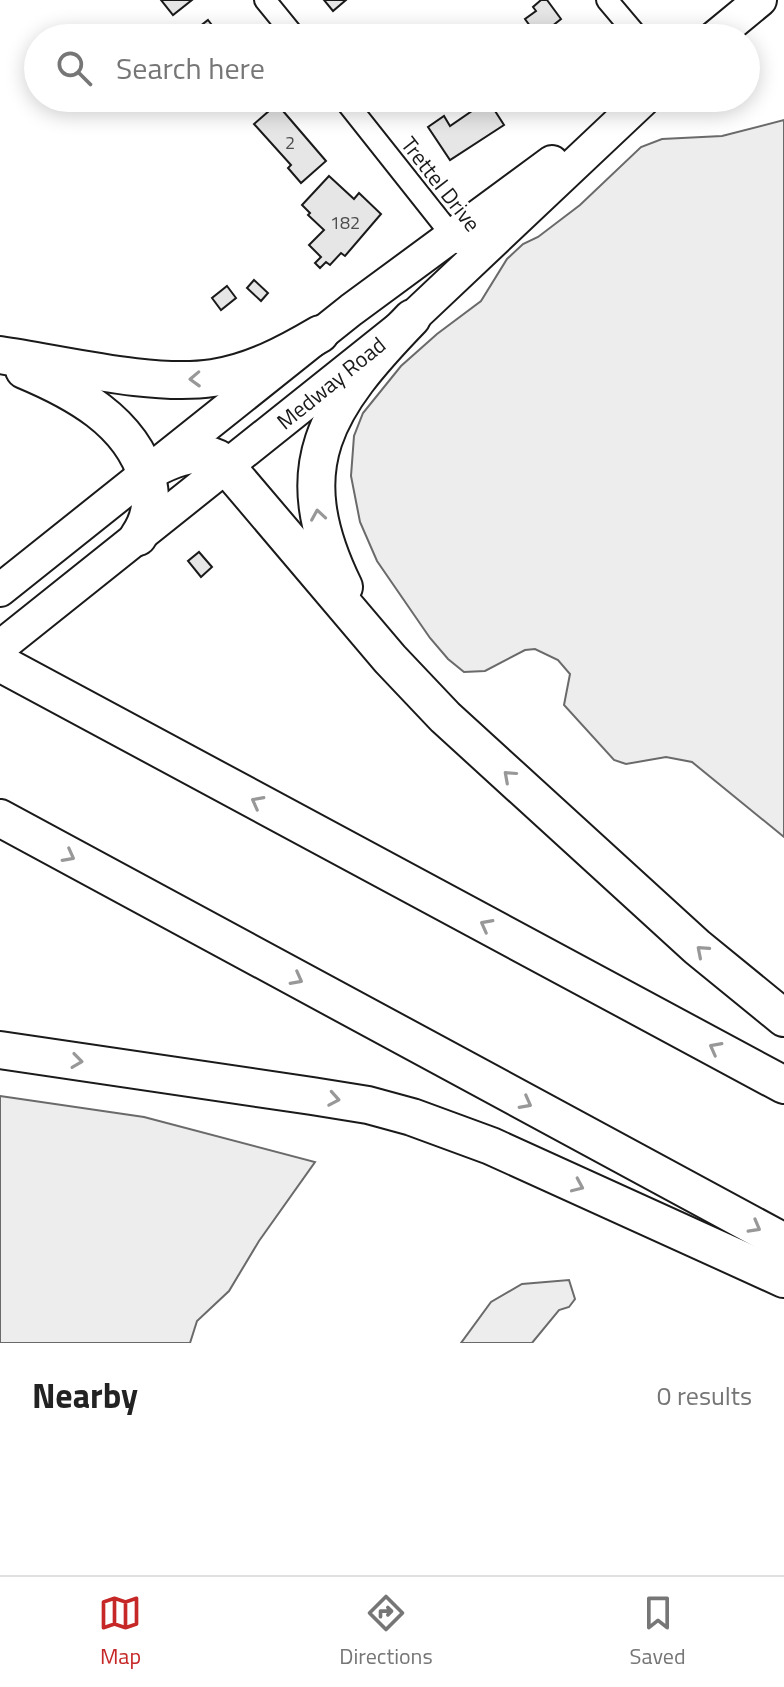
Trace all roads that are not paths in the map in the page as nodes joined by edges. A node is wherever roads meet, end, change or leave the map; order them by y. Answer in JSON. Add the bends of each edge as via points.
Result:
{"nodes":[{"id":1,"x":265,"y":0,"type":"edge"},
{"id":2,"x":607,"y":0,"type":"edge"},
{"id":3,"x":760,"y":0,"type":"edge"},
{"id":4,"x":285,"y":24,"type":"edge"},
{"id":5,"x":627,"y":24,"type":"edge"},
{"id":6,"x":731,"y":24,"type":"edge"},
{"id":7,"x":354,"y":112,"type":"edge"},
{"id":8,"x":619,"y":112,"type":"edge"},
{"id":9,"x":630,"y":112,"type":"edge"},
{"id":10,"x":452,"y":236,"type":"junction"},
{"id":11,"x":472,"y":262,"type":"junction"},
{"id":12,"x":412,"y":318,"type":"junction"},
{"id":13,"x":320,"y":334,"type":"junction"},
{"id":14,"x":0,"y":358,"type":"edge"},
{"id":15,"x":227,"y":466,"type":"junction"},
{"id":16,"x":146,"y":473,"type":"junction"},
{"id":17,"x":138,"y":537,"type":"junction"},
{"id":18,"x":0,"y":590,"type":"edge"},
{"id":19,"x":0,"y":647,"type":"edge"},
{"id":20,"x":390,"y":659,"type":"junction"},
{"id":21,"x":0,"y":663,"type":"edge"},
{"id":22,"x":0,"y":818,"type":"edge"},
{"id":23,"x":784,"y":1018,"type":"edge"},
{"id":24,"x":0,"y":1050,"type":"edge"},
{"id":25,"x":784,"y":1085,"type":"edge"},
{"id":26,"x":784,"y":1242,"type":"edge"},
{"id":27,"x":784,"y":1279,"type":"edge"}],
"edges":[{"from":1,"to":4,"type":"street"},
{"from":2,"to":5,"type":"street"},
{"from":3,"to":6,"type":"main road"},
{"from":7,"to":10,"type":"street","name":"Trettel Drive"},
{"from":8,"to":10,"type":"main road","name":"Medway Road"},
{"from":9,"to":11,"type":"main road","name":"Medway Road"},
{"from":10,"to":11,"type":"street","name":"Trettel Drive"},
{"from":10,"to":13,"type":"main road","name":"Medway Road"},
{"from":11,"to":12,"type":"main road","name":"Medway Road"},
{"from":12,"to":15,"type":"main road","name":"Medway Road"},
{"from":20,"to":12,"type":"highway","one_way":true,"via":[[354,605],[327,548],[317,515],[316,472],[344,399]]},
{"from":13,"to":14,"type":"highway","one_way":true,"via":[[246,370],[194,380]]},
{"from":13,"to":16,"type":"main road","name":"Medway Road"},
{"from":14,"to":16,"type":"highway","via":[[93,406],[130,442]]},
{"from":15,"to":16,"type":"highway","via":[[209,455],[193,455]]},
{"from":15,"to":17,"type":"main road","name":"Medway Road"},
{"from":15,"to":20,"type":"highway"},
{"from":16,"to":17,"type":"highway","via":[[151,503]]},
{"from":16,"to":18,"type":"main road","name":"Medway Road"},
{"from":17,"to":19,"type":"main road","name":"Medway Road"},
{"from":23,"to":20,"type":"highway","one_way":true,"via":[[697,947],[477,747]]},
{"from":25,"to":21,"type":"highway","one_way":true},
{"from":22,"to":26,"type":"highway","one_way":true},
{"from":24,"to":27,"type":"highway","one_way":true,"via":[[290,1092],[401,1114],[491,1146]]}]}
